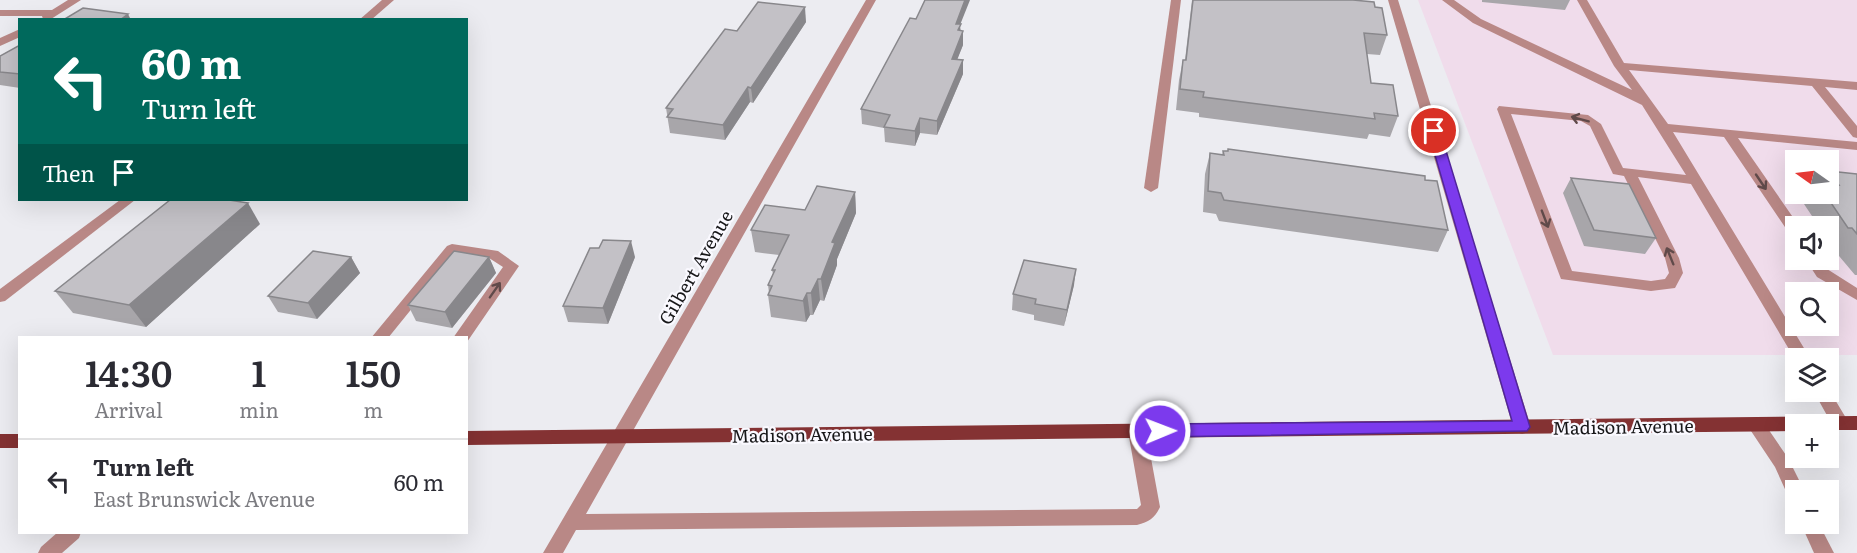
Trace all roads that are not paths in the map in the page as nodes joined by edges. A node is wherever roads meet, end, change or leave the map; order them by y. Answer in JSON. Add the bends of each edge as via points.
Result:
{"nodes":[{"id":1,"x":76,"y":0,"type":"edge"},
{"id":2,"x":389,"y":0,"type":"edge"},
{"id":3,"x":871,"y":0,"type":"edge"},
{"id":4,"x":1176,"y":0,"type":"edge"},
{"id":5,"x":1394,"y":0,"type":"edge"},
{"id":6,"x":1447,"y":0,"type":"edge"},
{"id":7,"x":1582,"y":0,"type":"edge"},
{"id":8,"x":0,"y":13,"type":"edge"},
{"id":9,"x":54,"y":13,"type":"junction"},
{"id":10,"x":45,"y":18,"type":"edge"},
{"id":11,"x":366,"y":18,"type":"edge"},
{"id":12,"x":18,"y":33,"type":"edge"},
{"id":13,"x":0,"y":43,"type":"edge"},
{"id":14,"x":1620,"y":66,"type":"junction"},
{"id":15,"x":1816,"y":83,"type":"junction"},
{"id":16,"x":1857,"y":86,"type":"edge"},
{"id":17,"x":1648,"y":104,"type":"junction"},
{"id":18,"x":1664,"y":127,"type":"junction"},
{"id":19,"x":1728,"y":134,"type":"junction"},
{"id":20,"x":1857,"y":134,"type":"edge"},
{"id":21,"x":1857,"y":146,"type":"edge"},
{"id":22,"x":1629,"y":172,"type":"junction"},
{"id":23,"x":1696,"y":180,"type":"junction"},
{"id":24,"x":1151,"y":188,"type":"dead end"},
{"id":25,"x":127,"y":201,"type":"edge"},
{"id":26,"x":1785,"y":217,"type":"edge"},
{"id":27,"x":1820,"y":270,"type":"edge"},
{"id":28,"x":1857,"y":295,"type":"edge"},
{"id":29,"x":0,"y":297,"type":"edge"},
{"id":30,"x":381,"y":336,"type":"edge"},
{"id":31,"x":462,"y":336,"type":"edge"},
{"id":32,"x":1796,"y":348,"type":"edge"},
{"id":33,"x":1831,"y":402,"type":"edge"},
{"id":34,"x":1849,"y":423,"type":"edge"},
{"id":35,"x":1756,"y":425,"type":"junction"},
{"id":36,"x":1522,"y":427,"type":"junction"},
{"id":37,"x":1137,"y":431,"type":"junction"},
{"id":38,"x":620,"y":436,"type":"junction"},
{"id":39,"x":468,"y":438,"type":"edge"},
{"id":40,"x":0,"y":441,"type":"edge"},
{"id":41,"x":18,"y":441,"type":"edge"},
{"id":42,"x":1790,"y":480,"type":"edge"},
{"id":43,"x":571,"y":522,"type":"junction"},
{"id":44,"x":70,"y":534,"type":"edge"},
{"id":45,"x":1815,"y":534,"type":"edge"},
{"id":46,"x":48,"y":553,"type":"edge"},
{"id":47,"x":553,"y":553,"type":"edge"},
{"id":48,"x":1824,"y":553,"type":"edge"}],
"edges":[{"from":1,"to":9,"type":"street"},
{"from":2,"to":11,"type":"street"},
{"from":3,"to":38,"type":"street","name":"Gilbert Avenue"},
{"from":4,"to":24,"type":"street"},
{"from":5,"to":36,"type":"street"},
{"from":6,"to":17,"type":"street","via":[[1477,21]]},
{"from":7,"to":14,"type":"street"},
{"from":8,"to":9,"type":"street"},
{"from":9,"to":10,"type":"street"},
{"from":12,"to":13,"type":"street"},
{"from":14,"to":15,"type":"street"},
{"from":14,"to":17,"type":"street"},
{"from":15,"to":16,"type":"street"},
{"from":15,"to":20,"type":"street"},
{"from":17,"to":18,"type":"street"},
{"from":18,"to":19,"type":"street"},
{"from":18,"to":23,"type":"street"},
{"from":19,"to":21,"type":"street"},
{"from":19,"to":26,"type":"street","one_way":true},
{"from":22,"to":22,"type":"street","one_way":true,"via":[[1618,171],[1595,124],[1584,118],[1503,109],[1566,275],[1651,286],[1670,284],[1676,273],[1672,258]]},
{"from":22,"to":23,"type":"street"},
{"from":23,"to":32,"type":"street"},
{"from":25,"to":29,"type":"street"},
{"from":27,"to":28,"type":"street"},
{"from":31,"to":30,"type":"street","one_way":true,"via":[[512,266],[493,254],[452,249]]},
{"from":33,"to":34,"type":"street"},
{"from":34,"to":35,"type":"main road","name":"Madison Avenue"},
{"from":35,"to":36,"type":"main road","name":"Madison Avenue"},
{"from":35,"to":42,"type":"street"},
{"from":36,"to":37,"type":"main road","name":"Madison Avenue"},
{"from":37,"to":38,"type":"main road","name":"Madison Avenue"},
{"from":37,"to":43,"type":"street","via":[[1151,507],[1137,517]]},
{"from":38,"to":39,"type":"main road","name":"Madison Avenue"},
{"from":38,"to":43,"type":"street","name":"Gilbert Avenue"},
{"from":40,"to":41,"type":"main road"},
{"from":43,"to":47,"type":"street","name":"Gilbert Avenue"},
{"from":44,"to":46,"type":"street"},
{"from":45,"to":48,"type":"street"}]}
